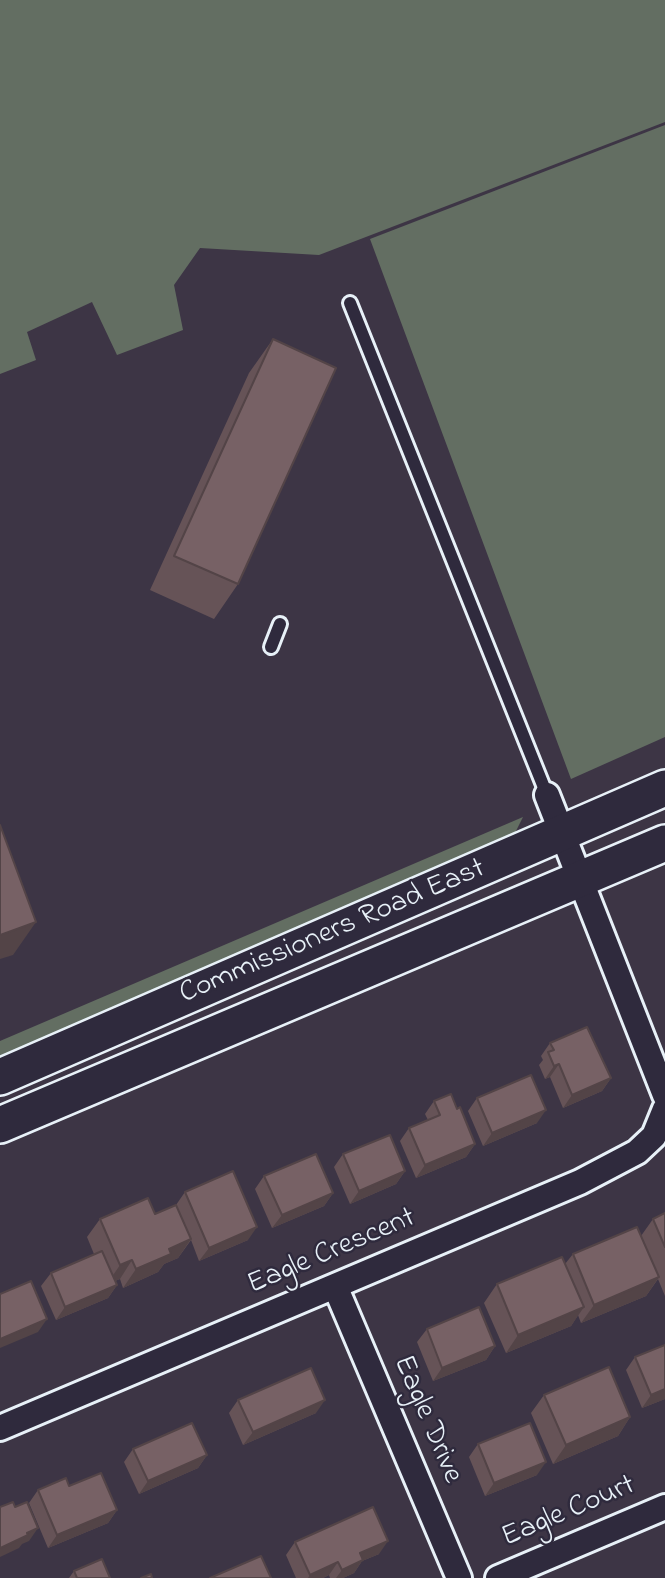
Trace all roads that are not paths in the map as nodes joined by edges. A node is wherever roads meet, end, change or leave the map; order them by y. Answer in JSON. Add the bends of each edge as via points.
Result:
{"nodes":[{"id":1,"x":350,"y":303,"type":"dead end"},
{"id":2,"x":280,"y":624,"type":"dead end"},
{"id":3,"x":271,"y":647,"type":"dead end"},
{"id":4,"x":665,"y":788,"type":"edge"},
{"id":5,"x":547,"y":795,"type":"joint"},
{"id":6,"x":562,"y":834,"type":"junction"},
{"id":7,"x":665,"y":842,"type":"edge"},
{"id":8,"x":580,"y":880,"type":"junction"},
{"id":9,"x":0,"y":1077,"type":"edge"},
{"id":10,"x":665,"y":1095,"type":"edge"},
{"id":11,"x":665,"y":1110,"type":"edge"},
{"id":12,"x":0,"y":1125,"type":"edge"},
{"id":13,"x":335,"y":1286,"type":"junction"},
{"id":14,"x":0,"y":1427,"type":"edge"},
{"id":15,"x":665,"y":1507,"type":"edge"},
{"id":16,"x":459,"y":1578,"type":"edge"},
{"id":17,"x":498,"y":1578,"type":"edge"}],
"edges":[{"from":1,"to":5,"type":"lane"},
{"from":2,"to":3,"type":"lane"},
{"from":4,"to":6,"type":"main road","name":"Commissioners Road East"},
{"from":5,"to":6,"type":"street"},
{"from":6,"to":8,"type":"street"},
{"from":6,"to":9,"type":"main road","name":"Commissioners Road East"},
{"from":7,"to":8,"type":"main road","name":"Commissioners Road East"},
{"from":8,"to":10,"type":"street"},
{"from":8,"to":12,"type":"main road","name":"Commissioners Road East"},
{"from":11,"to":13,"type":"street","name":"Eagle Crescent","via":[[654,1136],[637,1152],[580,1182]]},
{"from":13,"to":14,"type":"street","name":"Eagle Crescent"},
{"from":13,"to":16,"type":"street","name":"Eagle Drive"},
{"from":15,"to":17,"type":"street","name":"Eagle Court"}]}
